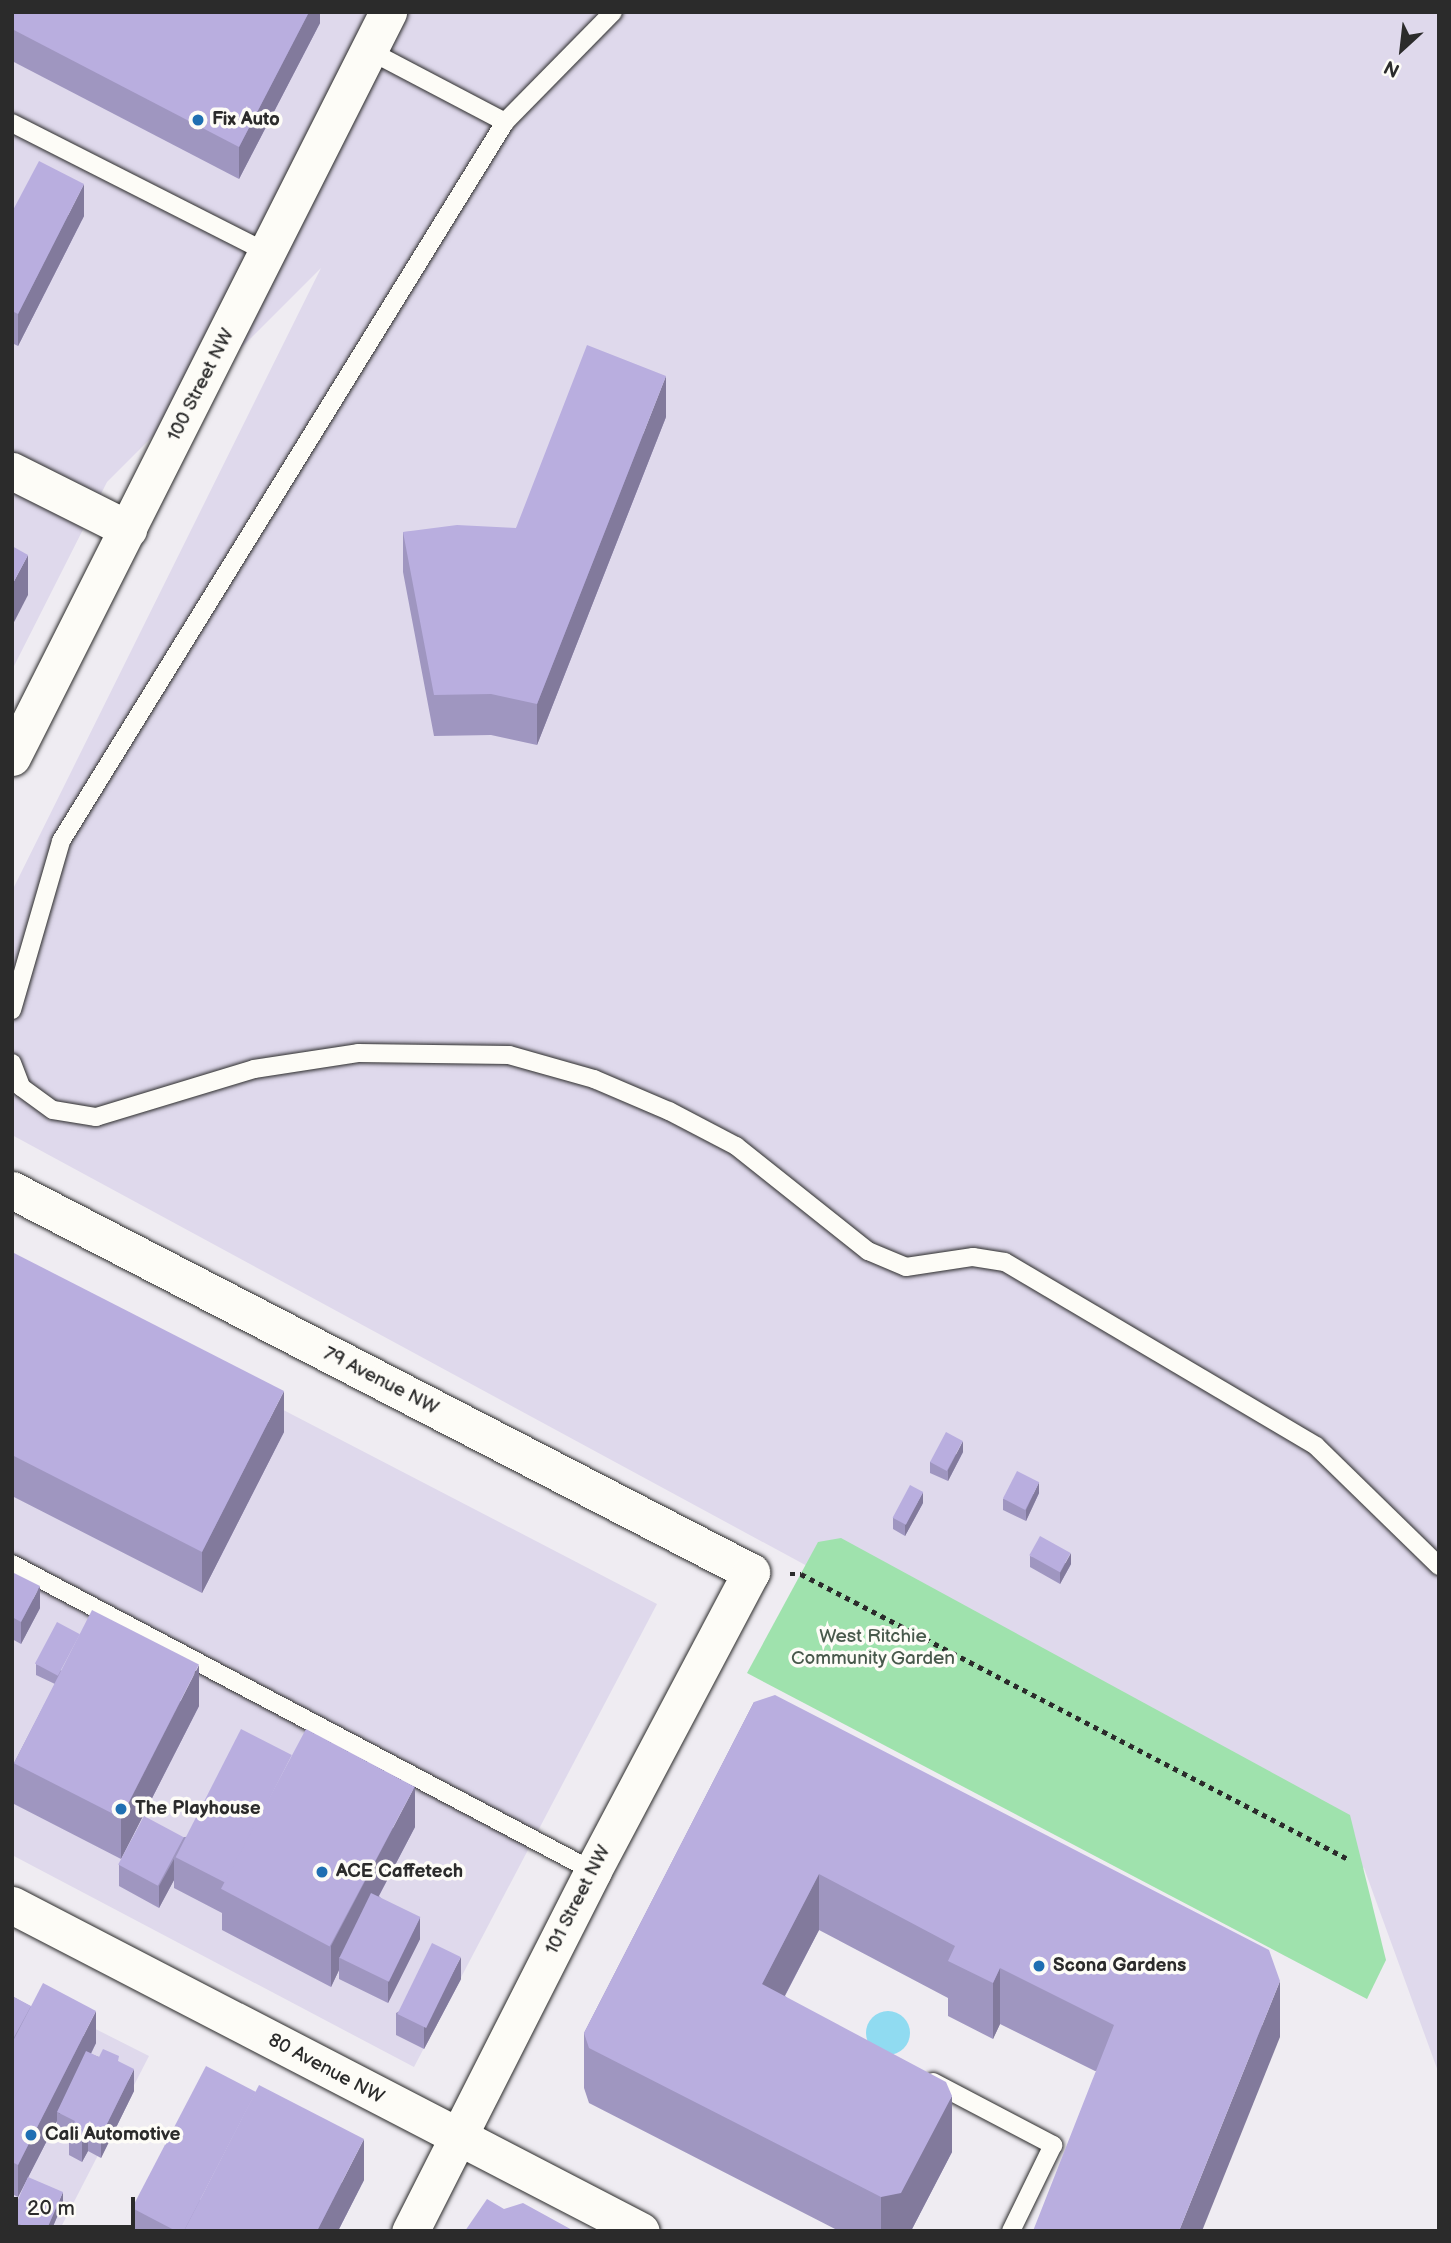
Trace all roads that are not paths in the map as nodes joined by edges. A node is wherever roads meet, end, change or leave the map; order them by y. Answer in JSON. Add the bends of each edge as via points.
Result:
{"nodes":[{"id":1,"x":388,"y":12,"type":"edge"},
{"id":2,"x":612,"y":12,"type":"edge"},
{"id":3,"x":368,"y":50,"type":"junction"},
{"id":4,"x":505,"y":122,"type":"junction"},
{"id":5,"x":12,"y":123,"type":"edge"},
{"id":6,"x":268,"y":253,"type":"junction"},
{"id":7,"x":12,"y":471,"type":"edge"},
{"id":8,"x":128,"y":529,"type":"junction"},
{"id":9,"x":12,"y":757,"type":"edge"},
{"id":10,"x":12,"y":1010,"type":"edge"},
{"id":11,"x":12,"y":1063,"type":"edge"},
{"id":12,"x":12,"y":1190,"type":"edge"},
{"id":13,"x":12,"y":1564,"type":"edge"},
{"id":14,"x":1439,"y":1566,"type":"edge"},
{"id":15,"x":751,"y":1572,"type":"joint"},
{"id":16,"x":593,"y":1871,"type":"junction"},
{"id":17,"x":12,"y":1905,"type":"edge"},
{"id":18,"x":933,"y":2082,"type":"edge"},
{"id":19,"x":458,"y":2138,"type":"junction"},
{"id":20,"x":410,"y":2231,"type":"edge"},
{"id":21,"x":641,"y":2231,"type":"edge"},
{"id":22,"x":1010,"y":2231,"type":"edge"}],
"edges":[{"from":1,"to":3,"type":"street","name":"100 Street NW"},
{"from":2,"to":4,"type":"lane"},
{"from":3,"to":4,"type":"lane"},
{"from":3,"to":6,"type":"street","name":"100 Street NW"},
{"from":4,"to":10,"type":"lane","via":[[61,841]]},
{"from":5,"to":6,"type":"lane"},
{"from":6,"to":8,"type":"street","name":"100 Street NW"},
{"from":7,"to":8,"type":"street"},
{"from":8,"to":9,"type":"street","name":"100 Street NW"},
{"from":11,"to":14,"type":"lane","via":[[21,1087],[53,1110],[96,1116],[254,1069],[358,1053],[509,1055],[594,1079],[736,1146],[868,1251],[906,1268],[973,1257],[1005,1262],[1316,1446]]},
{"from":12,"to":15,"type":"street","name":"79 Avenue NW"},
{"from":13,"to":16,"type":"lane"},
{"from":15,"to":16,"type":"street","name":"101 Street NW"},
{"from":16,"to":19,"type":"street","name":"101 Street NW"},
{"from":17,"to":19,"type":"street","name":"80 Avenue NW"},
{"from":18,"to":22,"type":"lane","via":[[1053,2145]]},
{"from":19,"to":20,"type":"street","name":"101 Street NW"},
{"from":19,"to":21,"type":"street","name":"80 Avenue NW"}]}
